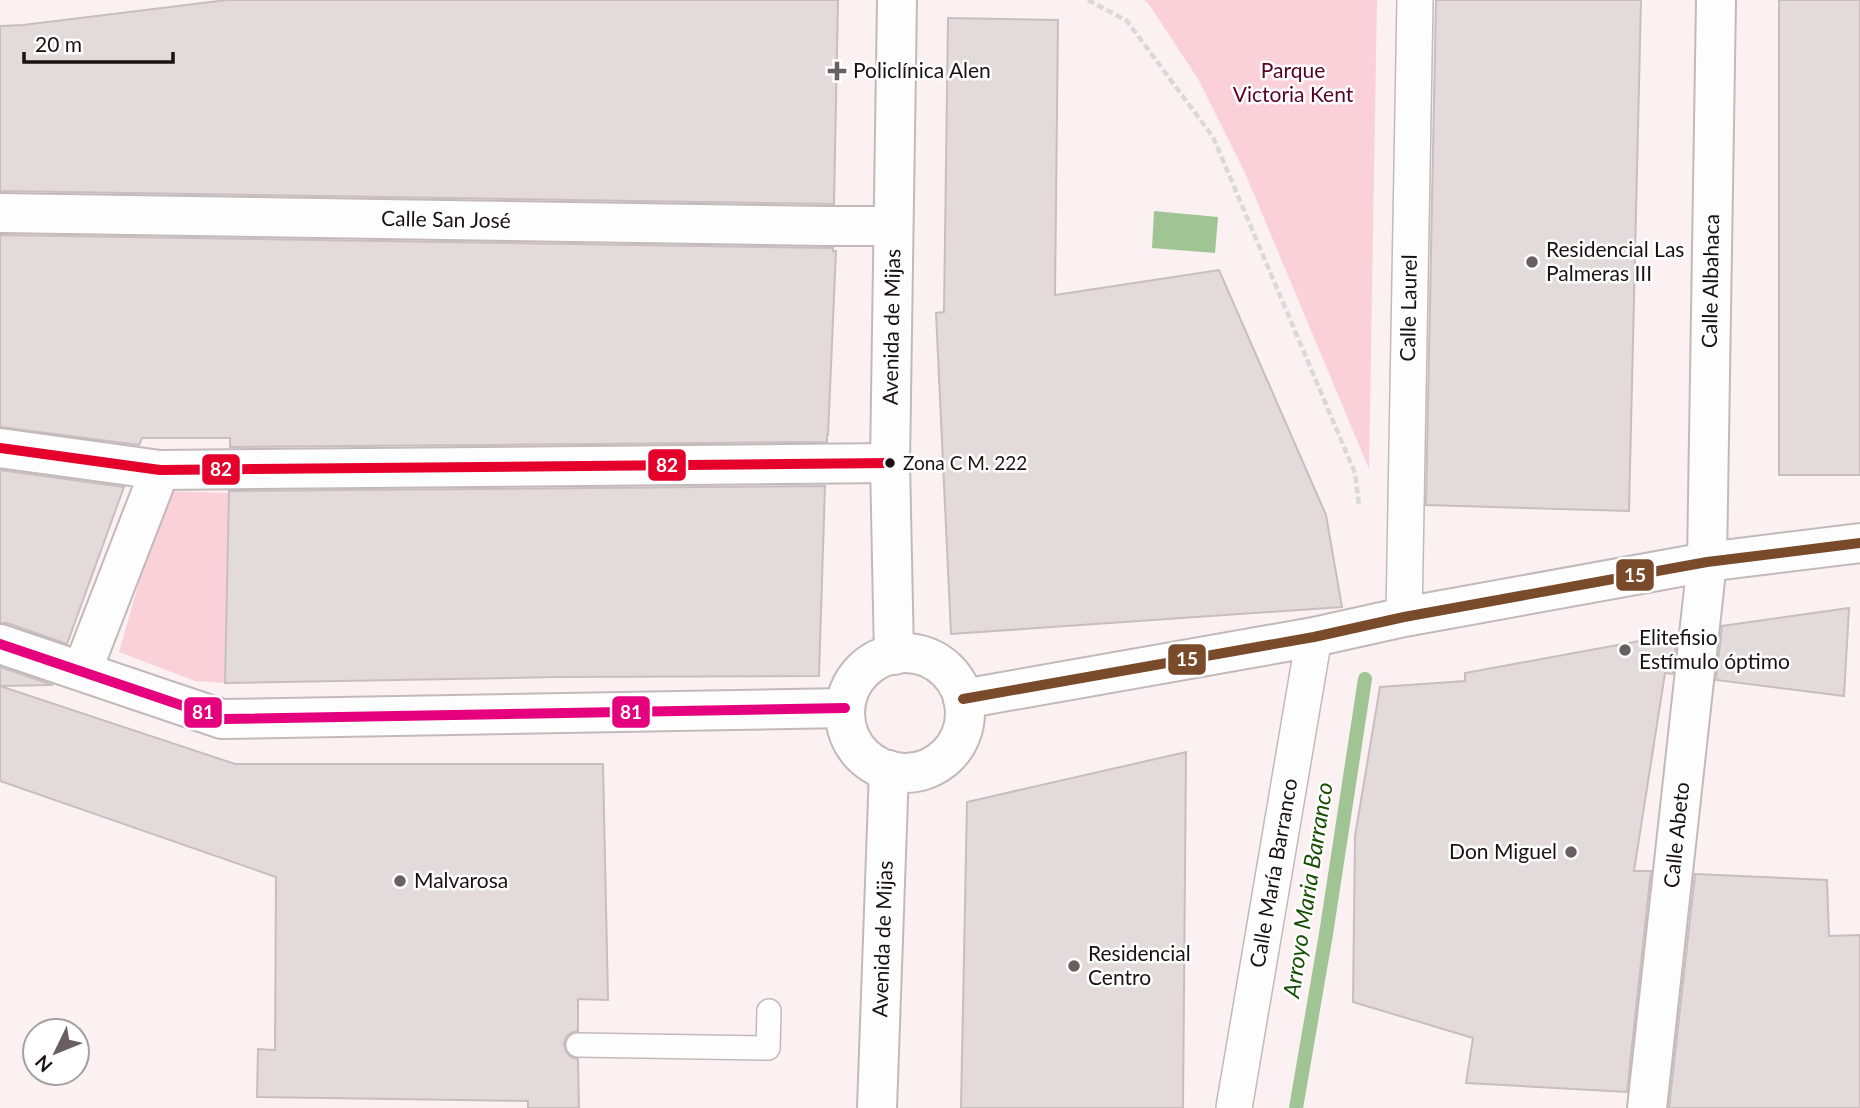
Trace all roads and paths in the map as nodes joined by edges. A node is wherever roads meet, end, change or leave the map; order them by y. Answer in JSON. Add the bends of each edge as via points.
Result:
{"nodes":[{"id":1,"x":897,"y":0,"type":"edge"},
{"id":2,"x":1088,"y":0,"type":"edge"},
{"id":3,"x":1415,"y":0,"type":"edge"},
{"id":4,"x":1716,"y":0,"type":"edge"},
{"id":5,"x":0,"y":213,"type":"edge"},
{"id":6,"x":893,"y":226,"type":"junction"},
{"id":7,"x":0,"y":447,"type":"edge"},
{"id":8,"x":890,"y":463,"type":"junction"},
{"id":9,"x":160,"y":470,"type":"junction"},
{"id":10,"x":1360,"y":512,"type":"dead end"},
{"id":11,"x":1860,"y":543,"type":"edge"},
{"id":12,"x":1707,"y":562,"type":"junction"},
{"id":13,"x":1404,"y":617,"type":"junction"},
{"id":14,"x":1314,"y":637,"type":"junction"},
{"id":15,"x":0,"y":644,"type":"edge"},
{"id":16,"x":894,"y":654,"type":"junction"},
{"id":17,"x":82,"y":671,"type":"junction"},
{"id":18,"x":963,"y":699,"type":"junction"},
{"id":19,"x":845,"y":708,"type":"junction"},
{"id":20,"x":889,"y":770,"type":"junction"},
{"id":21,"x":769,"y":1011,"type":"dead end"},
{"id":22,"x":578,"y":1045,"type":"dead end"},
{"id":23,"x":877,"y":1108,"type":"edge"},
{"id":24,"x":1234,"y":1108,"type":"edge"},
{"id":25,"x":1647,"y":1108,"type":"edge"}],
"edges":[{"from":1,"to":6,"type":"street","name":"Avenida de Mijas"},
{"from":2,"to":10,"type":"path","via":[[1127,21],[1213,137],[1355,473]]},
{"from":3,"to":13,"type":"street","name":"Calle Laurel"},
{"from":4,"to":12,"type":"street","name":"Calle Albahaca"},
{"from":5,"to":6,"type":"street","name":"Calle San José"},
{"from":6,"to":8,"type":"street","name":"Avenida de Mijas"},
{"from":7,"to":9,"type":"street"},
{"from":8,"to":9,"type":"street"},
{"from":8,"to":16,"type":"street","name":"Avenida de Mijas"},
{"from":9,"to":17,"type":"street"},
{"from":11,"to":12,"type":"street"},
{"from":12,"to":13,"type":"street"},
{"from":12,"to":25,"type":"street","name":"Calle Abeto"},
{"from":13,"to":14,"type":"street"},
{"from":14,"to":18,"type":"street"},
{"from":14,"to":24,"type":"street","name":"Calle María Barranco"},
{"from":15,"to":17,"type":"street"},
{"from":16,"to":18,"type":"street","via":[[919,654],[935,662],[950,672]]},
{"from":16,"to":19,"type":"street","via":[[865,667],[853,683]]},
{"from":17,"to":19,"type":"street","via":[[222,719]]},
{"from":18,"to":20,"type":"street","via":[[964,722],[949,754],[919,771]]},
{"from":19,"to":20,"type":"street","via":[[852,741],[864,757]]},
{"from":20,"to":23,"type":"street","name":"Avenida de Mijas"},
{"from":21,"to":22,"type":"lane","via":[[768,1048]]}]}
